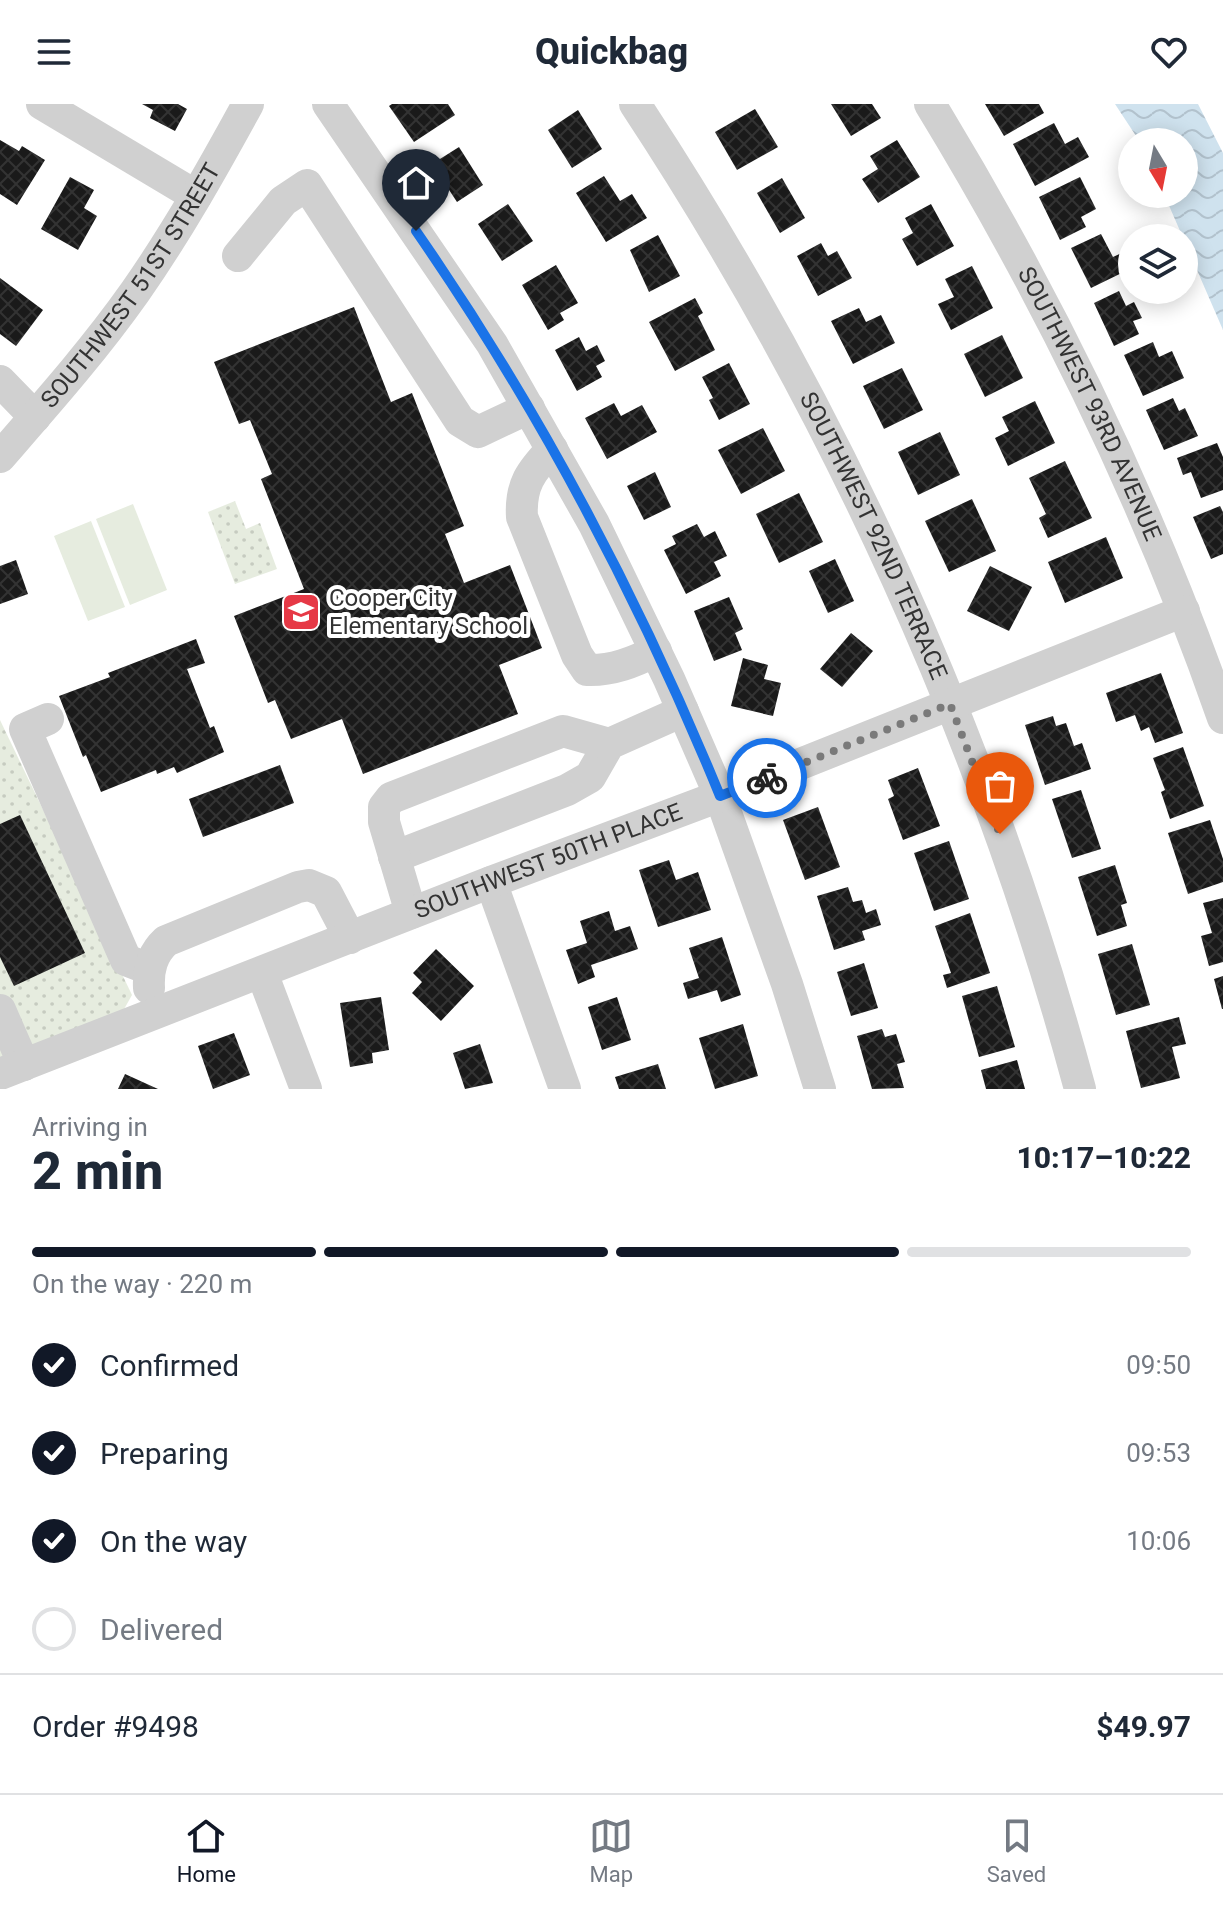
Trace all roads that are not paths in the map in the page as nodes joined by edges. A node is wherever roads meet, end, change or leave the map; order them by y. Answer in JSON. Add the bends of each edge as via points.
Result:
{"nodes":[{"id":1,"x":42,"y":104,"type":"edge"},
{"id":2,"x":248,"y":104,"type":"edge"},
{"id":3,"x":328,"y":104,"type":"edge"},
{"id":4,"x":635,"y":104,"type":"edge"},
{"id":5,"x":930,"y":104,"type":"edge"},
{"id":6,"x":196,"y":196,"type":"junction"},
{"id":7,"x":238,"y":256,"type":"dead end"},
{"id":8,"x":0,"y":381,"type":"edge"},
{"id":9,"x":529,"y":408,"type":"junction"},
{"id":10,"x":35,"y":417,"type":"junction"},
{"id":11,"x":552,"y":449,"type":"junction"},
{"id":12,"x":0,"y":457,"type":"edge"},
{"id":13,"x":1184,"y":611,"type":"junction"},
{"id":14,"x":656,"y":651,"type":"junction"},
{"id":15,"x":950,"y":704,"type":"junction"},
{"id":16,"x":683,"y":711,"type":"junction"},
{"id":17,"x":1223,"y":718,"type":"edge"},
{"id":18,"x":48,"y":719,"type":"dead end"},
{"id":19,"x":609,"y":744,"type":"junction"},
{"id":20,"x":720,"y":796,"type":"junction"},
{"id":21,"x":394,"y":857,"type":"junction"},
{"id":22,"x":491,"y":882,"type":"junction"},
{"id":23,"x":411,"y":913,"type":"junction"},
{"id":24,"x":350,"y":938,"type":"junction"},
{"id":25,"x":149,"y":969,"type":"junction"},
{"id":26,"x":262,"y":973,"type":"junction"},
{"id":27,"x":0,"y":1010,"type":"edge"},
{"id":28,"x":159,"y":1012,"type":"junction"},
{"id":29,"x":25,"y":1072,"type":"edge"},
{"id":30,"x":306,"y":1089,"type":"edge"},
{"id":31,"x":565,"y":1089,"type":"edge"},
{"id":32,"x":820,"y":1089,"type":"edge"},
{"id":33,"x":1080,"y":1089,"type":"edge"}],
"edges":[{"from":1,"to":6,"type":"street"},
{"from":2,"to":6,"type":"street","name":"SOUTHWEST 51ST STREET"},
{"from":3,"to":9,"type":"street","via":[[451,282]]},
{"from":4,"to":15,"type":"street","name":"SOUTHWEST 92ND TERRACE","via":[[730,255],[832,442]]},
{"from":5,"to":13,"type":"street","name":"SOUTHWEST 93RD AVENUE","via":[[1063,343]]},
{"from":6,"to":10,"type":"street","name":"SOUTHWEST 51ST STREET","via":[[134,293]]},
{"from":7,"to":9,"type":"street","via":[[283,201],[307,185],[460,421],[478,432]]},
{"from":8,"to":10,"type":"street"},
{"from":9,"to":11,"type":"street"},
{"from":10,"to":12,"type":"street","name":"SOUTHWEST 51ST STREET"},
{"from":11,"to":14,"type":"street"},
{"from":11,"to":14,"type":"street","via":[[534,467],[525,487],[522,517],[577,655],[587,670],[601,671]]},
{"from":13,"to":15,"type":"street","name":"SOUTHWEST 50TH PLACE"},
{"from":13,"to":17,"type":"street","name":"SOUTHWEST 93RD AVENUE"},
{"from":14,"to":16,"type":"street"},
{"from":15,"to":20,"type":"street","name":"SOUTHWEST 50TH PLACE"},
{"from":15,"to":33,"type":"street","name":"SOUTHWEST 92ND TERRACE","via":[[1018,885]]},
{"from":16,"to":19,"type":"street"},
{"from":16,"to":20,"type":"street"},
{"from":18,"to":25,"type":"street","via":[[25,729],[126,960]]},
{"from":19,"to":21,"type":"street","via":[[590,777],[567,790]]},
{"from":19,"to":21,"type":"street","via":[[563,731],[391,798],[384,807],[384,822]]},
{"from":20,"to":22,"type":"street","name":"SOUTHWEST 50TH PLACE"},
{"from":20,"to":32,"type":"street"},
{"from":21,"to":23,"type":"street"},
{"from":22,"to":23,"type":"street","name":"SOUTHWEST 50TH PLACE"},
{"from":22,"to":31,"type":"street"},
{"from":23,"to":24,"type":"street","name":"SOUTHWEST 50TH PLACE"},
{"from":24,"to":25,"type":"street","via":[[326,892],[309,885],[176,935],[157,949]]},
{"from":24,"to":26,"type":"street","name":"SOUTHWEST 50TH PLACE"},
{"from":25,"to":28,"type":"street"},
{"from":26,"to":28,"type":"street","name":"SOUTHWEST 50TH PLACE"},
{"from":26,"to":30,"type":"street"},
{"from":27,"to":29,"type":"street"},
{"from":28,"to":29,"type":"street","name":"SOUTHWEST 50TH PLACE"}]}
